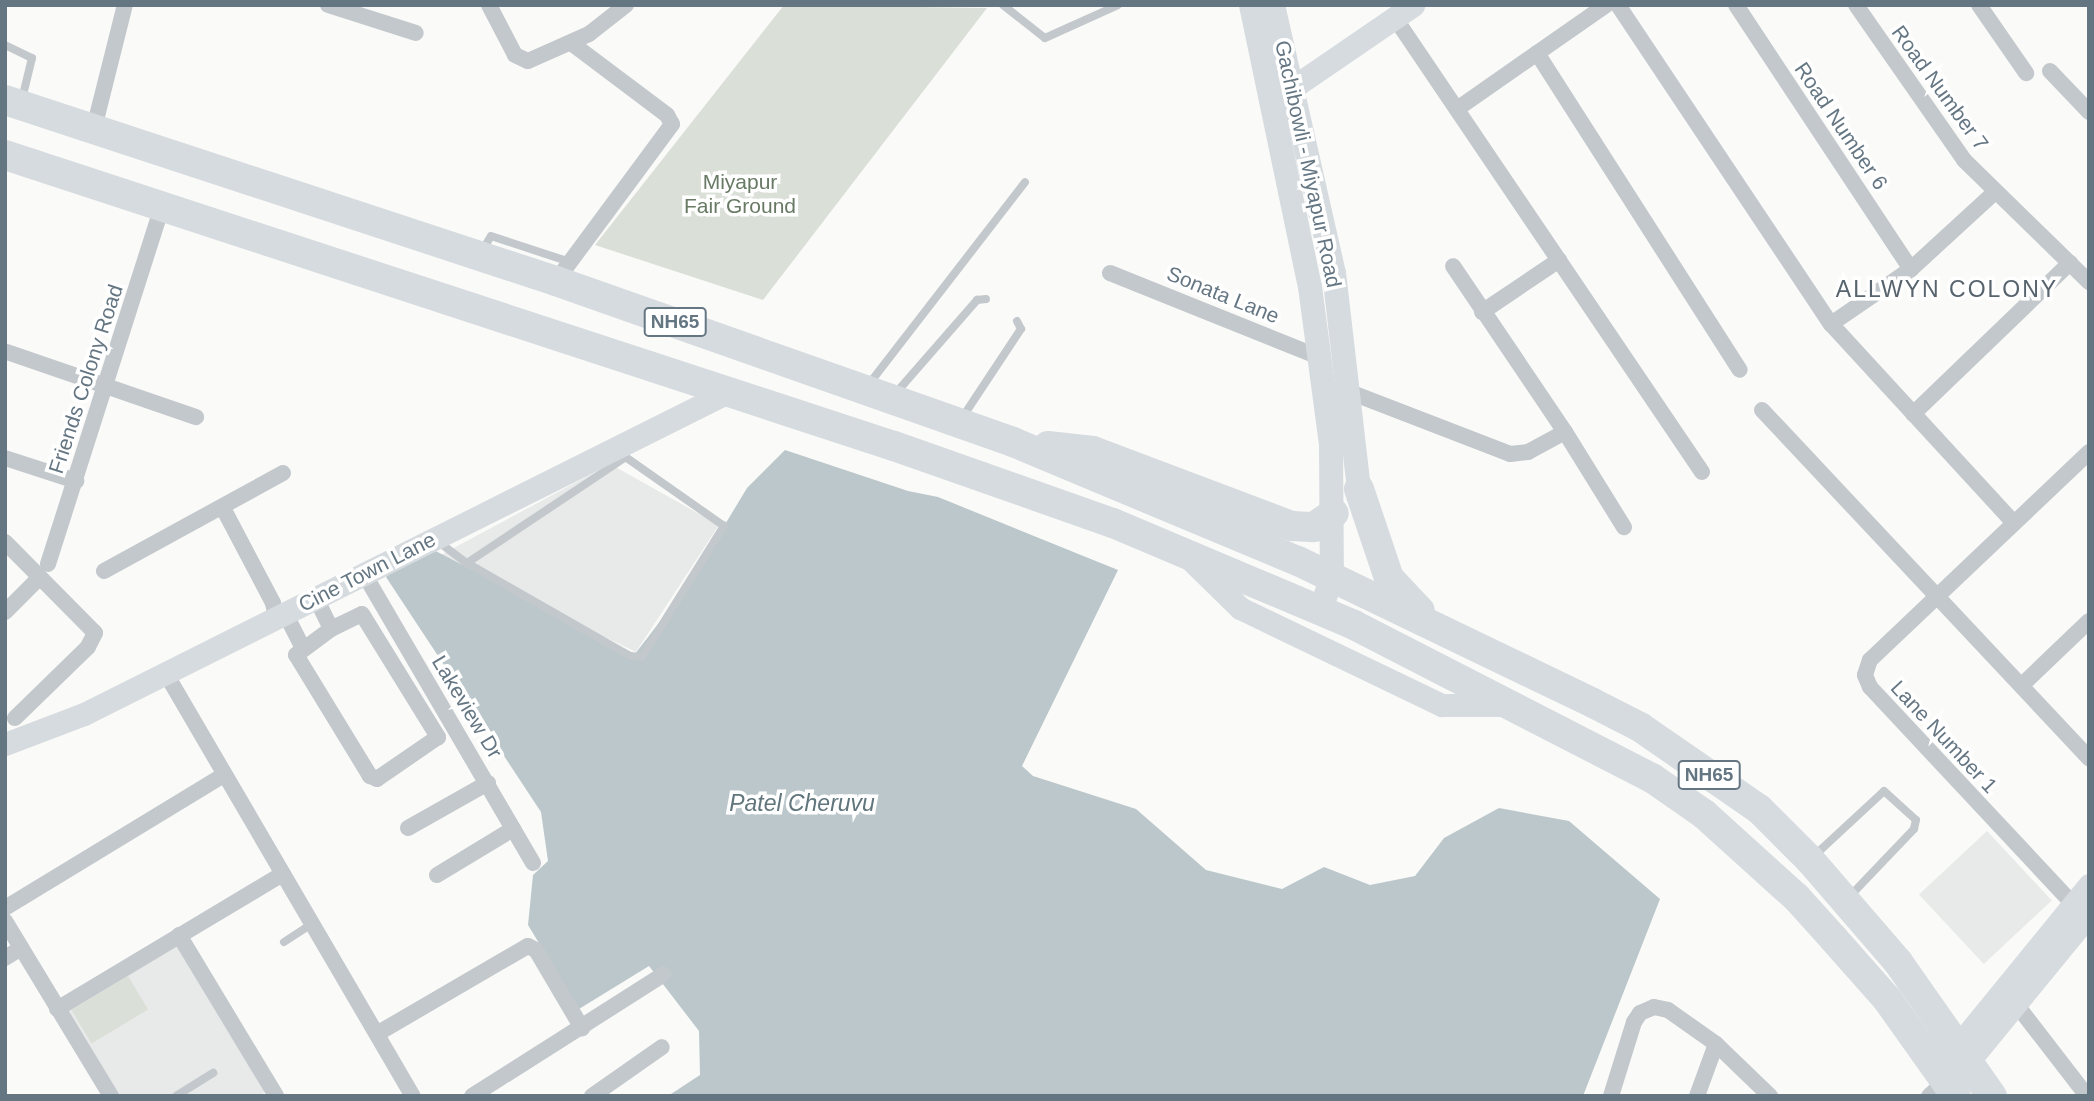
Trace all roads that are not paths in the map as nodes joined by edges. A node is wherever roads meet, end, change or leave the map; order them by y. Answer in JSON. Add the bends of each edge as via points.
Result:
{"nodes":[{"id":1,"x":125,"y":5,"type":"edge"},
{"id":2,"x":328,"y":5,"type":"edge"},
{"id":3,"x":489,"y":5,"type":"edge"},
{"id":4,"x":1003,"y":5,"type":"edge"},
{"id":5,"x":1118,"y":5,"type":"edge"},
{"id":6,"x":1251,"y":5,"type":"edge"},
{"id":7,"x":1273,"y":5,"type":"edge"},
{"id":8,"x":1606,"y":5,"type":"edge"},
{"id":9,"x":1618,"y":5,"type":"edge"},
{"id":10,"x":1736,"y":5,"type":"edge"},
{"id":11,"x":1856,"y":5,"type":"edge"},
{"id":12,"x":1979,"y":5,"type":"edge"},
{"id":13,"x":625,"y":6,"type":"edge"},
{"id":14,"x":1404,"y":12,"type":"edge"},
{"id":15,"x":416,"y":33,"type":"dead end"},
{"id":16,"x":571,"y":43,"type":"junction"},
{"id":17,"x":5,"y":45,"type":"edge"},
{"id":18,"x":1537,"y":53,"type":"junction"},
{"id":19,"x":2050,"y":71,"type":"dead end"},
{"id":20,"x":2026,"y":73,"type":"dead end"},
{"id":21,"x":1292,"y":88,"type":"junction"},
{"id":22,"x":13,"y":102,"type":"edge"},
{"id":23,"x":1457,"y":109,"type":"junction"},
{"id":24,"x":2089,"y":112,"type":"edge"},
{"id":25,"x":94,"y":128,"type":"junction"},
{"id":26,"x":5,"y":155,"type":"edge"},
{"id":27,"x":1025,"y":182,"type":"dead end"},
{"id":28,"x":1994,"y":193,"type":"junction"},
{"id":29,"x":162,"y":207,"type":"junction"},
{"id":30,"x":1559,"y":260,"type":"junction"},
{"id":31,"x":2070,"y":263,"type":"junction"},
{"id":32,"x":1453,"y":266,"type":"dead end"},
{"id":33,"x":1911,"y":269,"type":"junction"},
{"id":34,"x":563,"y":272,"type":"junction"},
{"id":35,"x":1110,"y":273,"type":"dead end"},
{"id":36,"x":2089,"y":282,"type":"edge"},
{"id":37,"x":986,"y":299,"type":"dead end"},
{"id":38,"x":1482,"y":312,"type":"junction"},
{"id":39,"x":1017,"y":321,"type":"dead end"},
{"id":40,"x":1831,"y":324,"type":"junction"},
{"id":41,"x":7,"y":352,"type":"dead end"},
{"id":42,"x":1319,"y":357,"type":"junction"},
{"id":43,"x":1740,"y":370,"type":"dead end"},
{"id":44,"x":107,"y":387,"type":"junction"},
{"id":45,"x":1347,"y":391,"type":"junction"},
{"id":46,"x":726,"y":393,"type":"junction"},
{"id":47,"x":878,"y":394,"type":"junction"},
{"id":48,"x":1762,"y":410,"type":"dead end"},
{"id":49,"x":1913,"y":414,"type":"junction"},
{"id":50,"x":196,"y":417,"type":"dead end"},
{"id":51,"x":959,"y":423,"type":"junction"},
{"id":52,"x":1565,"y":432,"type":"junction"},
{"id":53,"x":1013,"y":442,"type":"junction"},
{"id":54,"x":2089,"y":452,"type":"edge"},
{"id":55,"x":620,"y":453,"type":"junction"},
{"id":56,"x":5,"y":458,"type":"edge"},
{"id":57,"x":1702,"y":472,"type":"dead end"},
{"id":58,"x":283,"y":473,"type":"dead end"},
{"id":59,"x":76,"y":481,"type":"junction"},
{"id":60,"x":1359,"y":489,"type":"joint"},
{"id":61,"x":223,"y":508,"type":"junction"},
{"id":62,"x":1334,"y":513,"type":"junction"},
{"id":63,"x":2014,"y":523,"type":"junction"},
{"id":64,"x":1624,"y":527,"type":"dead end"},
{"id":65,"x":434,"y":538,"type":"junction"},
{"id":66,"x":5,"y":542,"type":"edge"},
{"id":67,"x":1185,"y":554,"type":"junction"},
{"id":68,"x":467,"y":563,"type":"junction"},
{"id":69,"x":44,"y":571,"type":"junction"},
{"id":70,"x":104,"y":571,"type":"dead end"},
{"id":71,"x":363,"y":572,"type":"junction"},
{"id":72,"x":1332,"y":576,"type":"junction"},
{"id":73,"x":1365,"y":593,"type":"junction"},
{"id":74,"x":1938,"y":594,"type":"junction"},
{"id":75,"x":316,"y":598,"type":"junction"},
{"id":76,"x":1321,"y":610,"type":"junction"},
{"id":77,"x":5,"y":612,"type":"edge"},
{"id":78,"x":280,"y":615,"type":"junction"},
{"id":79,"x":2089,"y":621,"type":"edge"},
{"id":80,"x":1354,"y":625,"type":"junction"},
{"id":81,"x":331,"y":629,"type":"junction"},
{"id":82,"x":1442,"y":630,"type":"junction"},
{"id":83,"x":302,"y":647,"type":"junction"},
{"id":84,"x":165,"y":672,"type":"junction"},
{"id":85,"x":2023,"y":684,"type":"junction"},
{"id":86,"x":1514,"y":705,"type":"junction"},
{"id":87,"x":17,"y":720,"type":"edge"},
{"id":88,"x":5,"y":744,"type":"edge"},
{"id":89,"x":2089,"y":758,"type":"edge"},
{"id":90,"x":224,"y":775,"type":"junction"},
{"id":91,"x":488,"y":783,"type":"junction"},
{"id":92,"x":408,"y":828,"type":"dead end"},
{"id":93,"x":513,"y":829,"type":"junction"},
{"id":94,"x":1810,"y":860,"type":"junction"},
{"id":95,"x":533,"y":863,"type":"dead end"},
{"id":96,"x":284,"y":874,"type":"junction"},
{"id":97,"x":436,"y":875,"type":"dead end"},
{"id":98,"x":2089,"y":885,"type":"edge"},
{"id":99,"x":1846,"y":899,"type":"junction"},
{"id":100,"x":5,"y":908,"type":"edge"},
{"id":101,"x":2081,"y":909,"type":"edge"},
{"id":102,"x":5,"y":921,"type":"edge"},
{"id":103,"x":313,"y":923,"type":"junction"},
{"id":104,"x":179,"y":935,"type":"junction"},
{"id":105,"x":284,"y":942,"type":"dead end"},
{"id":106,"x":21,"y":948,"type":"junction"},
{"id":107,"x":5,"y":958,"type":"edge"},
{"id":108,"x":664,"y":974,"type":"dead end"},
{"id":109,"x":2011,"y":997,"type":"junction"},
{"id":110,"x":57,"y":1009,"type":"junction"},
{"id":111,"x":582,"y":1028,"type":"junction"},
{"id":112,"x":380,"y":1032,"type":"junction"},
{"id":113,"x":1716,"y":1044,"type":"junction"},
{"id":114,"x":662,"y":1047,"type":"dead end"},
{"id":115,"x":213,"y":1073,"type":"dead end"},
{"id":116,"x":1951,"y":1076,"type":"edge"},
{"id":117,"x":476,"y":1095,"type":"edge"},
{"id":118,"x":111,"y":1096,"type":"edge"},
{"id":119,"x":176,"y":1096,"type":"edge"},
{"id":120,"x":276,"y":1096,"type":"edge"},
{"id":121,"x":414,"y":1096,"type":"edge"},
{"id":122,"x":592,"y":1096,"type":"edge"},
{"id":123,"x":1611,"y":1096,"type":"edge"},
{"id":124,"x":1697,"y":1096,"type":"edge"},
{"id":125,"x":1770,"y":1096,"type":"edge"},
{"id":126,"x":1992,"y":1096,"type":"edge"},
{"id":127,"x":2087,"y":1096,"type":"edge"}],
"edges":[{"from":1,"to":25,"type":"street"},
{"from":2,"to":15,"type":"street"},
{"from":3,"to":16,"type":"street","via":[[520,60]]},
{"from":4,"to":5,"type":"lane","via":[[1045,38]]},
{"from":6,"to":42,"type":"main road","via":[[1310,287]]},
{"from":7,"to":21,"type":"main road","name":"Gachibowli - Miyapur Road"},
{"from":8,"to":18,"type":"street"},
{"from":9,"to":40,"type":"street"},
{"from":10,"to":33,"type":"street","name":"Road Number 6"},
{"from":11,"to":28,"type":"street","name":"Road Number 7","via":[[1964,160]]},
{"from":12,"to":20,"type":"street"},
{"from":13,"to":16,"type":"street"},
{"from":14,"to":21,"type":"street"},
{"from":14,"to":23,"type":"street"},
{"from":16,"to":34,"type":"street","via":[[667,115],[672,124]]},
{"from":17,"to":22,"type":"lane","via":[[33,58]]},
{"from":18,"to":23,"type":"street"},
{"from":18,"to":43,"type":"street"},
{"from":19,"to":24,"type":"street"},
{"from":21,"to":45,"type":"main road","name":"Gachibowli - Miyapur Road","via":[[1334,273]]},
{"from":22,"to":25,"type":"highway","number":"NH65"},
{"from":23,"to":30,"type":"street"},
{"from":25,"to":34,"type":"highway","number":"NH65","via":[[479,256]]},
{"from":26,"to":29,"type":"highway","number":"NH65"},
{"from":27,"to":47,"type":"lane","via":[[899,340]]},
{"from":28,"to":31,"type":"street","name":"Road Number 7"},
{"from":28,"to":33,"type":"street"},
{"from":29,"to":44,"type":"street","name":"Friends Colony Road"},
{"from":29,"to":46,"type":"highway","number":"NH65","via":[[539,327]]},
{"from":30,"to":38,"type":"street"},
{"from":30,"to":57,"type":"street"},
{"from":31,"to":36,"type":"street","name":"Road Number 7"},
{"from":31,"to":49,"type":"street"},
{"from":32,"to":38,"type":"street"},
{"from":33,"to":40,"type":"street"},
{"from":34,"to":47,"type":"highway","number":"NH65"},
{"from":35,"to":42,"type":"street","name":"Sonata Lane"},
{"from":37,"to":47,"type":"lane","via":[[977,300]]},
{"from":38,"to":52,"type":"street"},
{"from":39,"to":51,"type":"lane","via":[[1021,328]]},
{"from":40,"to":49,"type":"street"},
{"from":41,"to":44,"type":"street"},
{"from":42,"to":62,"type":"main road"},
{"from":44,"to":50,"type":"street"},
{"from":44,"to":59,"type":"street","name":"Friends Colony Road"},
{"from":45,"to":52,"type":"street","via":[[1510,454],[1528,452]]},
{"from":45,"to":60,"type":"main road","name":"Gachibowli - Miyapur Road"},
{"from":46,"to":55,"type":"street","name":"Cine Town Lane"},
{"from":46,"to":67,"type":"highway","number":"NH65","via":[[894,446],[1113,523]]},
{"from":47,"to":51,"type":"highway","number":"NH65"},
{"from":48,"to":74,"type":"street"},
{"from":49,"to":63,"type":"street"},
{"from":51,"to":53,"type":"highway","number":"NH65"},
{"from":52,"to":64,"type":"street"},
{"from":53,"to":62,"type":"highway","via":[[1093,451],[1292,526],[1314,527]]},
{"from":53,"to":72,"type":"highway","number":"NH65"},
{"from":54,"to":63,"type":"street","name":"Lane Number 1"},
{"from":55,"to":65,"type":"street","name":"Cine Town Lane"},
{"from":55,"to":68,"type":"lane"},
{"from":55,"to":68,"type":"lane","via":[[724,526],[642,657],[630,656]]},
{"from":56,"to":59,"type":"street"},
{"from":58,"to":61,"type":"street"},
{"from":59,"to":69,"type":"street","name":"Friends Colony Road"},
{"from":60,"to":82,"type":"highway","via":[[1389,578]]},
{"from":61,"to":70,"type":"street"},
{"from":61,"to":78,"type":"street"},
{"from":62,"to":72,"type":"main road"},
{"from":63,"to":74,"type":"street","name":"Lane Number 1"},
{"from":65,"to":68,"type":"lane"},
{"from":65,"to":71,"type":"street","name":"Cine Town Lane"},
{"from":66,"to":69,"type":"street"},
{"from":67,"to":76,"type":"highway","number":"NH65"},
{"from":67,"to":86,"type":"street","via":[[1240,608],[1442,705]]},
{"from":69,"to":77,"type":"street"},
{"from":69,"to":87,"type":"street","via":[[95,633],[94,639]]},
{"from":71,"to":75,"type":"street","name":"Cine Town Lane"},
{"from":71,"to":91,"type":"street","name":"Lakeview Dr"},
{"from":72,"to":73,"type":"highway","number":"NH65"},
{"from":72,"to":76,"type":"main road"},
{"from":73,"to":80,"type":"main road"},
{"from":73,"to":82,"type":"highway","number":"NH65"},
{"from":74,"to":85,"type":"street"},
{"from":74,"to":101,"type":"street","name":"Lane Number 1","via":[[1870,660],[1865,675],[1870,687]]},
{"from":75,"to":78,"type":"street","name":"Cine Town Lane"},
{"from":75,"to":81,"type":"street"},
{"from":76,"to":80,"type":"highway","number":"NH65"},
{"from":78,"to":83,"type":"street"},
{"from":78,"to":84,"type":"street","name":"Cine Town Lane"},
{"from":79,"to":85,"type":"street"},
{"from":80,"to":86,"type":"highway","number":"NH65"},
{"from":81,"to":83,"type":"street"},
{"from":81,"to":83,"type":"street","via":[[362,614],[438,737],[436,743],[373,778],[296,655]]},
{"from":82,"to":94,"type":"highway","number":"NH65","via":[[1640,727],[1759,809]]},
{"from":84,"to":87,"type":"street","name":"Cine Town Lane","via":[[85,714]]},
{"from":84,"to":90,"type":"street"},
{"from":85,"to":89,"type":"street"},
{"from":86,"to":116,"type":"highway","number":"NH65","via":[[1652,778],[1704,814],[1824,928]]},
{"from":87,"to":88,"type":"street","name":"Cine Town Lane"},
{"from":90,"to":96,"type":"street"},
{"from":90,"to":100,"type":"street"},
{"from":91,"to":92,"type":"street"},
{"from":91,"to":93,"type":"street","name":"Lakeview Dr"},
{"from":93,"to":95,"type":"street","name":"Lakeview Dr"},
{"from":93,"to":97,"type":"street"},
{"from":94,"to":99,"type":"highway","number":"NH65"},
{"from":94,"to":99,"type":"lane","via":[[1879,793],[1889,791],[1916,820],[1914,829]]},
{"from":96,"to":103,"type":"street"},
{"from":96,"to":104,"type":"street"},
{"from":98,"to":101,"type":"street"},
{"from":99,"to":116,"type":"highway","number":"NH65","via":[[1898,962]]},
{"from":101,"to":109,"type":"street"},
{"from":102,"to":106,"type":"street"},
{"from":103,"to":105,"type":"lane"},
{"from":103,"to":112,"type":"street"},
{"from":104,"to":110,"type":"street"},
{"from":104,"to":120,"type":"street"},
{"from":106,"to":107,"type":"street"},
{"from":106,"to":110,"type":"street"},
{"from":108,"to":111,"type":"street"},
{"from":109,"to":116,"type":"street"},
{"from":109,"to":127,"type":"street"},
{"from":110,"to":118,"type":"street"},
{"from":111,"to":112,"type":"street","via":[[536,950],[527,946]]},
{"from":111,"to":117,"type":"street"},
{"from":112,"to":121,"type":"street"},
{"from":113,"to":123,"type":"street","via":[[1668,1010],[1654,1007],[1640,1013]]},
{"from":113,"to":124,"type":"street"},
{"from":113,"to":125,"type":"street"},
{"from":114,"to":122,"type":"street"},
{"from":115,"to":119,"type":"lane"},
{"from":116,"to":126,"type":"highway","number":"NH65"}]}
